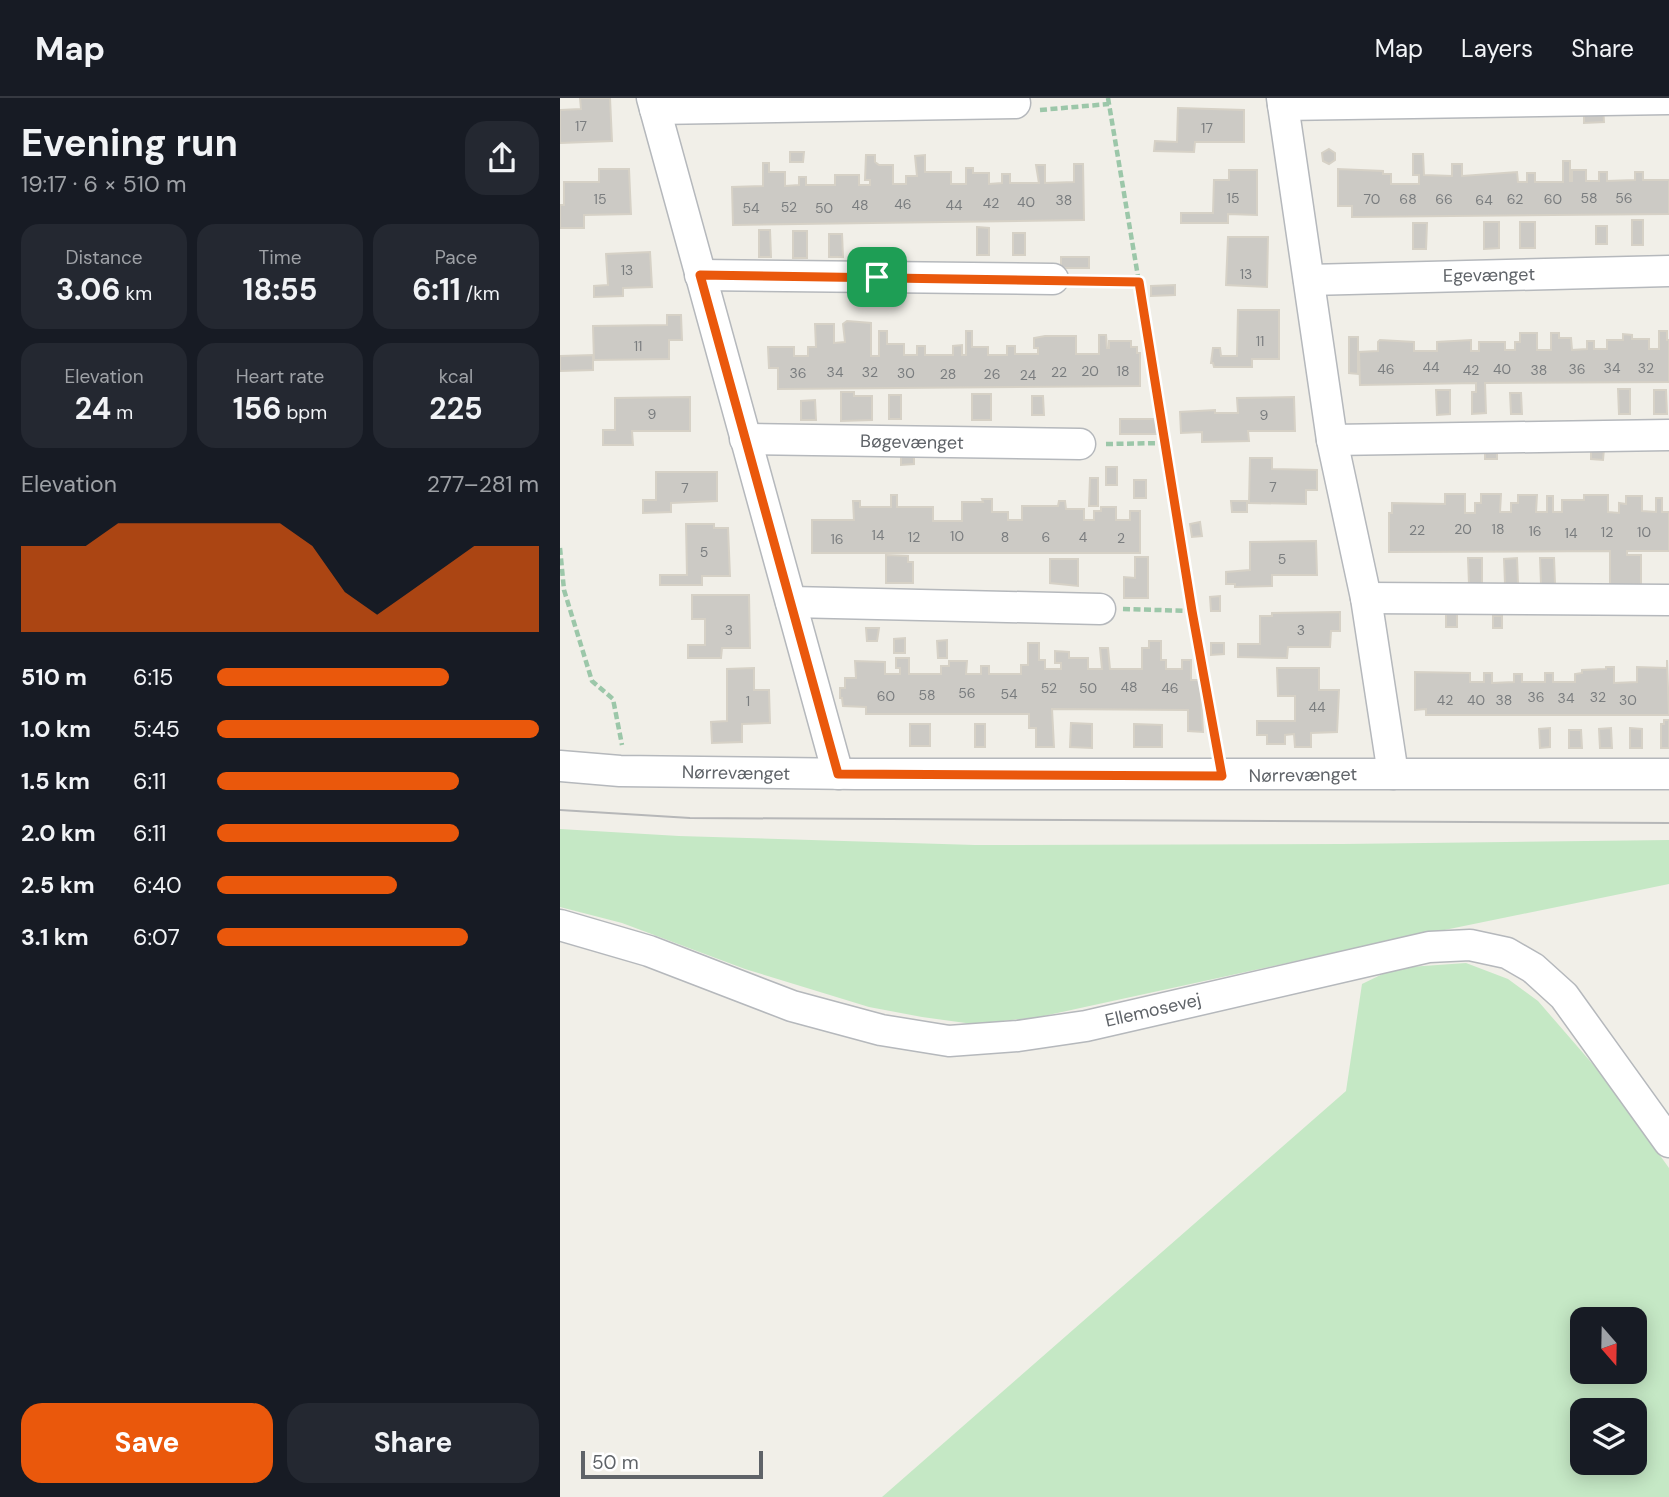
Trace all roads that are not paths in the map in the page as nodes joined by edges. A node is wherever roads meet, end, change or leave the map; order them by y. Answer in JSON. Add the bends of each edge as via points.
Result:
{"nodes":[{"id":1,"x":1669,"y":99,"type":"edge"},
{"id":2,"x":1282,"y":101,"type":"edge"},
{"id":3,"x":1015,"y":103,"type":"road end"},
{"id":4,"x":654,"y":104,"type":"edge"},
{"id":5,"x":1669,"y":271,"type":"edge"},
{"id":6,"x":700,"y":275,"type":"junction"},
{"id":7,"x":1053,"y":279,"type":"road end"},
{"id":8,"x":1309,"y":280,"type":"junction"},
{"id":9,"x":1669,"y":435,"type":"edge"},
{"id":10,"x":745,"y":439,"type":"junction"},
{"id":11,"x":1332,"y":440,"type":"junction"},
{"id":12,"x":1080,"y":444,"type":"road end"},
{"id":13,"x":1366,"y":598,"type":"junction"},
{"id":14,"x":1669,"y":600,"type":"edge"},
{"id":15,"x":791,"y":602,"type":"junction"},
{"id":16,"x":1100,"y":609,"type":"road end"},
{"id":17,"x":560,"y":766,"type":"edge"},
{"id":18,"x":838,"y":774,"type":"junction"},
{"id":19,"x":1393,"y":774,"type":"junction"},
{"id":20,"x":1669,"y":774,"type":"edge"},
{"id":21,"x":560,"y":925,"type":"edge"},
{"id":22,"x":1669,"y":1142,"type":"edge"}],
"edges":[{"from":1,"to":2,"type":"street"},
{"from":2,"to":8,"type":"street"},
{"from":3,"to":4,"type":"street"},
{"from":4,"to":6,"type":"street"},
{"from":5,"to":8,"type":"street","name":"Egevænget"},
{"from":6,"to":7,"type":"street"},
{"from":6,"to":10,"type":"street"},
{"from":8,"to":11,"type":"street"},
{"from":9,"to":11,"type":"street"},
{"from":10,"to":12,"type":"street","name":"Bøgevænget"},
{"from":10,"to":15,"type":"street"},
{"from":11,"to":13,"type":"street"},
{"from":13,"to":14,"type":"street"},
{"from":13,"to":19,"type":"street"},
{"from":15,"to":16,"type":"street"},
{"from":15,"to":18,"type":"street"},
{"from":17,"to":18,"type":"street","name":"Nørrevænget"},
{"from":18,"to":19,"type":"street","name":"Nørrevænget"},
{"from":19,"to":20,"type":"street","name":"Nørrevænget"},
{"from":21,"to":22,"type":"street","name":"Ellemosevej","via":[[649,951],[792,1006],[881,1030],[948,1041],[1086,1026],[1429,947],[1470,945],[1507,953],[1533,968],[1564,996]]}]}
